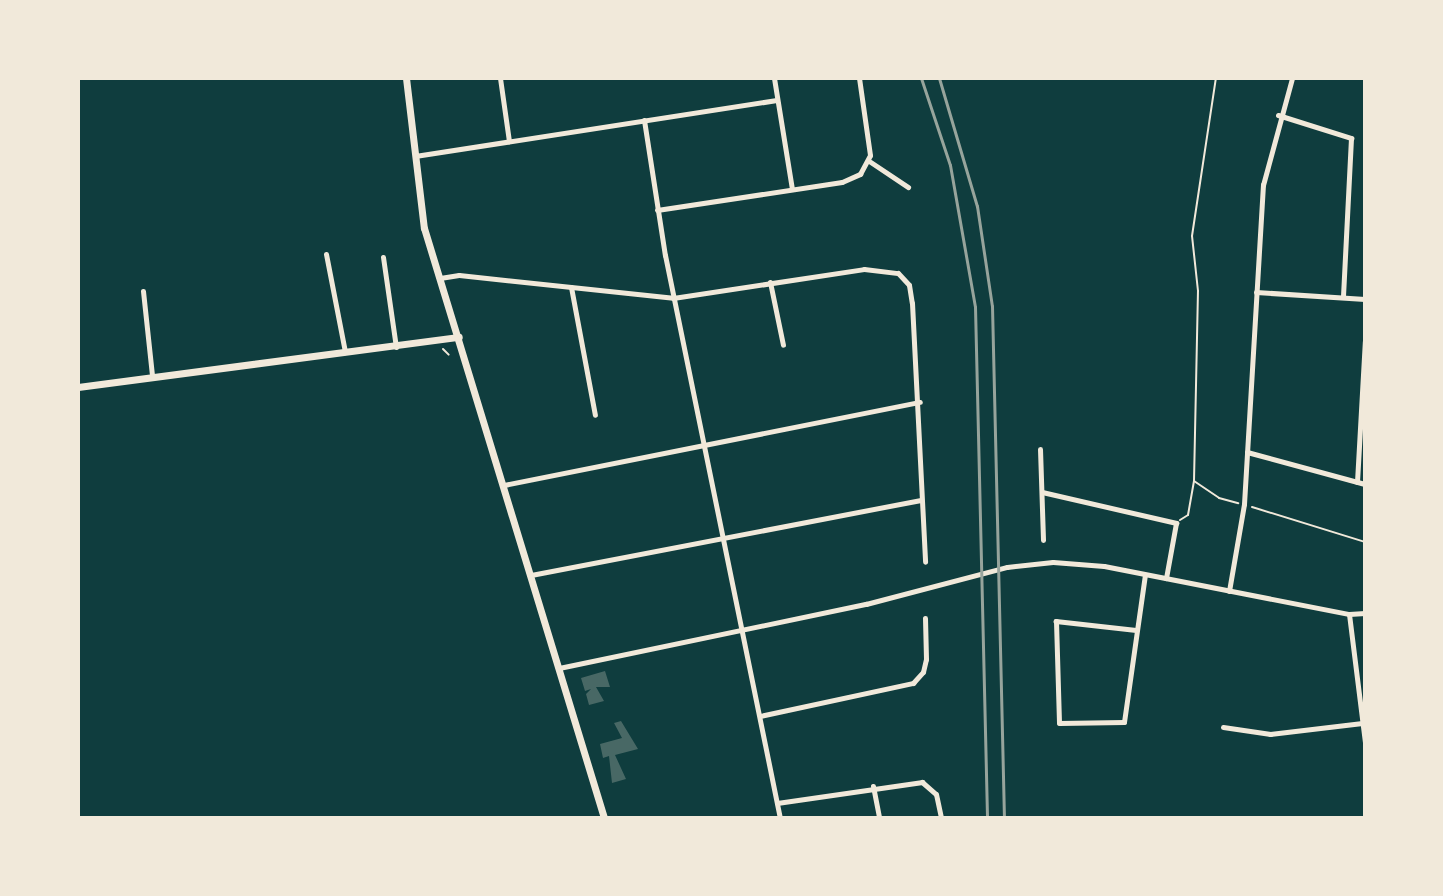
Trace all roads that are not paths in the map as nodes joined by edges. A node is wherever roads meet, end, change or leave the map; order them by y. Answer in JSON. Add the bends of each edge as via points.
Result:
{"nodes":[{"id":1,"x":406,"y":78,"type":"edge"},
{"id":2,"x":500,"y":78,"type":"edge"},
{"id":3,"x":774,"y":78,"type":"edge"},
{"id":4,"x":859,"y":78,"type":"edge"},
{"id":5,"x":1292,"y":78,"type":"edge"},
{"id":6,"x":777,"y":100,"type":"junction"},
{"id":7,"x":1278,"y":115,"type":"junction"},
{"id":8,"x":644,"y":120,"type":"junction"},
{"id":9,"x":509,"y":141,"type":"junction"},
{"id":10,"x":414,"y":156,"type":"junction"},
{"id":11,"x":869,"y":161,"type":"junction"},
{"id":12,"x":908,"y":187,"type":"dead end"},
{"id":13,"x":792,"y":189,"type":"junction"},
{"id":14,"x":657,"y":210,"type":"junction"},
{"id":15,"x":326,"y":254,"type":"dead end"},
{"id":16,"x":383,"y":257,"type":"dead end"},
{"id":17,"x":440,"y":278,"type":"junction"},
{"id":18,"x":770,"y":282,"type":"junction"},
{"id":19,"x":571,"y":287,"type":"junction"},
{"id":20,"x":143,"y":291,"type":"dead end"},
{"id":21,"x":1256,"y":292,"type":"junction"},
{"id":22,"x":1343,"y":297,"type":"junction"},
{"id":23,"x":673,"y":298,"type":"junction"},
{"id":24,"x":1365,"y":299,"type":"edge"},
{"id":25,"x":459,"y":337,"type":"junction"},
{"id":26,"x":1365,"y":341,"type":"edge"},
{"id":27,"x":783,"y":345,"type":"dead end"},
{"id":28,"x":396,"y":347,"type":"junction"},
{"id":29,"x":345,"y":352,"type":"junction"},
{"id":30,"x":152,"y":375,"type":"junction"},
{"id":31,"x":78,"y":387,"type":"edge"},
{"id":32,"x":920,"y":402,"type":"junction"},
{"id":33,"x":595,"y":415,"type":"dead end"},
{"id":34,"x":703,"y":445,"type":"junction"},
{"id":35,"x":1040,"y":449,"type":"dead end"},
{"id":36,"x":1247,"y":452,"type":"junction"},
{"id":37,"x":1357,"y":482,"type":"junction"},
{"id":38,"x":1365,"y":484,"type":"edge"},
{"id":39,"x":504,"y":485,"type":"junction"},
{"id":40,"x":1042,"y":492,"type":"junction"},
{"id":41,"x":921,"y":500,"type":"junction"},
{"id":42,"x":722,"y":538,"type":"junction"},
{"id":43,"x":1043,"y":540,"type":"dead end"},
{"id":44,"x":925,"y":562,"type":"dead end"},
{"id":45,"x":531,"y":575,"type":"junction"},
{"id":46,"x":1145,"y":575,"type":"junction"},
{"id":47,"x":1166,"y":578,"type":"junction"},
{"id":48,"x":1229,"y":591,"type":"junction"},
{"id":49,"x":1365,"y":613,"type":"edge"},
{"id":50,"x":1349,"y":614,"type":"junction"},
{"id":51,"x":925,"y":618,"type":"dead end"},
{"id":52,"x":742,"y":630,"type":"junction"},
{"id":53,"x":1136,"y":630,"type":"junction"},
{"id":54,"x":559,"y":668,"type":"junction"},
{"id":55,"x":760,"y":716,"type":"junction"},
{"id":56,"x":1362,"y":723,"type":"junction"},
{"id":57,"x":1223,"y":727,"type":"dead end"},
{"id":58,"x":1365,"y":742,"type":"edge"},
{"id":59,"x":873,"y":786,"type":"junction"},
{"id":60,"x":777,"y":803,"type":"junction"},
{"id":61,"x":604,"y":818,"type":"edge"},
{"id":62,"x":780,"y":818,"type":"edge"},
{"id":63,"x":879,"y":818,"type":"edge"},
{"id":64,"x":941,"y":818,"type":"edge"}],
"edges":[{"from":1,"to":10,"type":"main road"},
{"from":2,"to":9,"type":"street"},
{"from":3,"to":6,"type":"street"},
{"from":4,"to":11,"type":"street"},
{"from":5,"to":7,"type":"street"},
{"from":6,"to":8,"type":"street"},
{"from":6,"to":13,"type":"street"},
{"from":7,"to":21,"type":"street","via":[[1263,185]]},
{"from":7,"to":22,"type":"street","via":[[1351,138]]},
{"from":8,"to":9,"type":"street"},
{"from":8,"to":14,"type":"street"},
{"from":9,"to":10,"type":"street"},
{"from":10,"to":17,"type":"main road","via":[[424,228]]},
{"from":11,"to":12,"type":"street"},
{"from":11,"to":13,"type":"street","via":[[860,174],[842,182]]},
{"from":13,"to":14,"type":"street"},
{"from":14,"to":23,"type":"street"},
{"from":15,"to":29,"type":"street"},
{"from":16,"to":28,"type":"street"},
{"from":17,"to":19,"type":"street","via":[[459,275]]},
{"from":17,"to":25,"type":"main road"},
{"from":18,"to":23,"type":"street"},
{"from":18,"to":27,"type":"street"},
{"from":18,"to":32,"type":"street","via":[[864,269],[898,273],[909,285]]},
{"from":19,"to":23,"type":"street"},
{"from":19,"to":33,"type":"street"},
{"from":20,"to":30,"type":"street"},
{"from":21,"to":22,"type":"street"},
{"from":21,"to":36,"type":"street"},
{"from":22,"to":24,"type":"street"},
{"from":23,"to":34,"type":"street"},
{"from":25,"to":28,"type":"main road"},
{"from":25,"to":39,"type":"main road"},
{"from":26,"to":37,"type":"street"},
{"from":28,"to":29,"type":"main road"},
{"from":29,"to":30,"type":"main road"},
{"from":30,"to":31,"type":"main road"},
{"from":32,"to":34,"type":"street"},
{"from":32,"to":41,"type":"street"},
{"from":34,"to":39,"type":"street"},
{"from":34,"to":42,"type":"street"},
{"from":35,"to":40,"type":"street"},
{"from":36,"to":37,"type":"street"},
{"from":36,"to":48,"type":"street"},
{"from":37,"to":38,"type":"street"},
{"from":39,"to":45,"type":"main road"},
{"from":40,"to":43,"type":"street"},
{"from":40,"to":47,"type":"street","via":[[1176,523]]},
{"from":41,"to":42,"type":"street"},
{"from":41,"to":44,"type":"street"},
{"from":42,"to":45,"type":"street"},
{"from":42,"to":52,"type":"street"},
{"from":45,"to":54,"type":"main road"},
{"from":46,"to":47,"type":"street"},
{"from":46,"to":52,"type":"street","via":[[1068,562],[1007,567]]},
{"from":46,"to":53,"type":"street"},
{"from":47,"to":48,"type":"street"},
{"from":48,"to":50,"type":"street"},
{"from":49,"to":50,"type":"street"},
{"from":50,"to":56,"type":"street"},
{"from":51,"to":55,"type":"street","via":[[926,659],[913,683]]},
{"from":52,"to":54,"type":"street"},
{"from":52,"to":55,"type":"street"},
{"from":53,"to":53,"type":"street","via":[[1124,722],[1059,723],[1056,621]]},
{"from":54,"to":61,"type":"main road"},
{"from":55,"to":60,"type":"street"},
{"from":56,"to":57,"type":"street","via":[[1270,734]]},
{"from":56,"to":58,"type":"street"},
{"from":59,"to":60,"type":"street"},
{"from":59,"to":63,"type":"street"},
{"from":59,"to":64,"type":"street","via":[[922,782],[936,794]]},
{"from":60,"to":62,"type":"street"}]}
